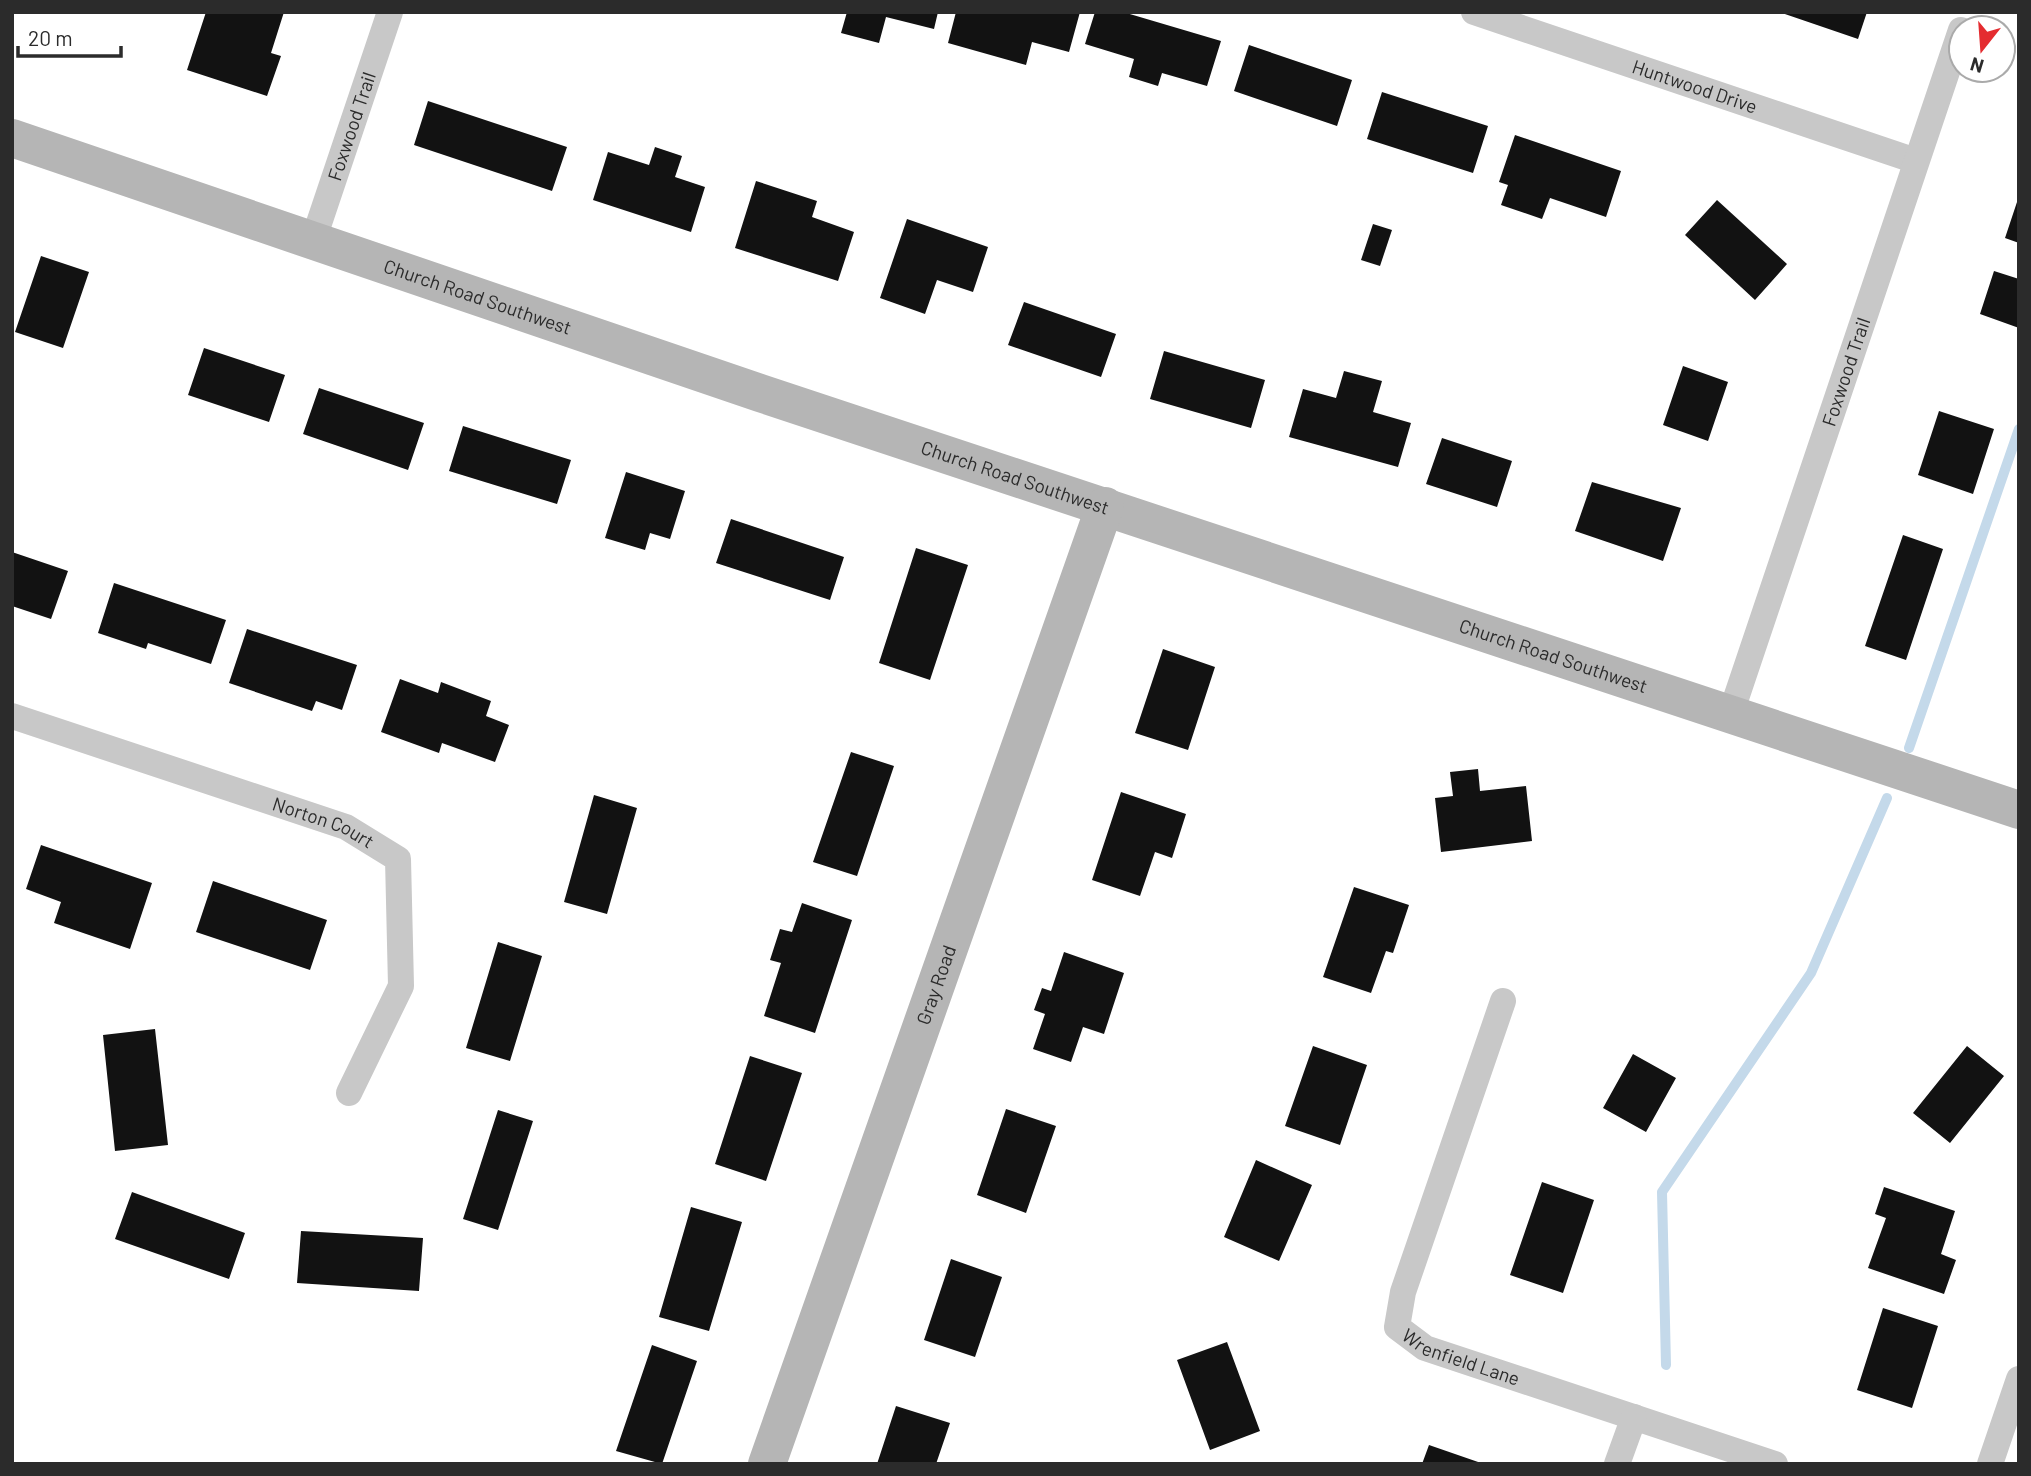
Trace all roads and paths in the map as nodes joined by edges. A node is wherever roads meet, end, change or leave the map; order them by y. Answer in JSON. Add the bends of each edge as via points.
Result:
{"nodes":[{"id":1,"x":390,"y":12,"type":"edge"},
{"id":2,"x":1474,"y":12,"type":"edge"},
{"id":3,"x":1947,"y":70,"type":"edge"},
{"id":4,"x":12,"y":138,"type":"edge"},
{"id":5,"x":1916,"y":161,"type":"junction"},
{"id":6,"x":313,"y":241,"type":"junction"},
{"id":7,"x":1105,"y":506,"type":"junction"},
{"id":8,"x":1731,"y":713,"type":"junction"},
{"id":9,"x":12,"y":716,"type":"edge"},
{"id":10,"x":2019,"y":810,"type":"edge"},
{"id":11,"x":1503,"y":1001,"type":"dead end"},
{"id":12,"x":349,"y":1093,"type":"dead end"},
{"id":13,"x":2019,"y":1379,"type":"edge"},
{"id":14,"x":1634,"y":1417,"type":"junction"},
{"id":15,"x":767,"y":1464,"type":"edge"},
{"id":16,"x":1617,"y":1464,"type":"edge"},
{"id":17,"x":1775,"y":1464,"type":"edge"},
{"id":18,"x":1990,"y":1464,"type":"edge"}],
"edges":[{"from":1,"to":6,"type":"street","name":"Foxwood Trail"},
{"from":2,"to":5,"type":"street","name":"Huntwood Drive"},
{"from":3,"to":5,"type":"street","name":"Foxwood Trail"},
{"from":4,"to":6,"type":"street","name":"Church Road Southwest"},
{"from":5,"to":8,"type":"street","name":"Foxwood Trail"},
{"from":6,"to":7,"type":"street","name":"Church Road Southwest"},
{"from":7,"to":8,"type":"street","name":"Church Road Southwest"},
{"from":7,"to":15,"type":"street","name":"Gray Road"},
{"from":8,"to":10,"type":"street","name":"Church Road Southwest"},
{"from":9,"to":12,"type":"street","name":"Norton Court","via":[[346,827],[398,859],[401,986]]},
{"from":11,"to":14,"type":"street","name":"Wrenfield Lane","via":[[1403,1292],[1397,1327],[1425,1348]]},
{"from":13,"to":18,"type":"street"},
{"from":14,"to":16,"type":"street"},
{"from":14,"to":17,"type":"street","name":"Wrenfield Lane"}]}
